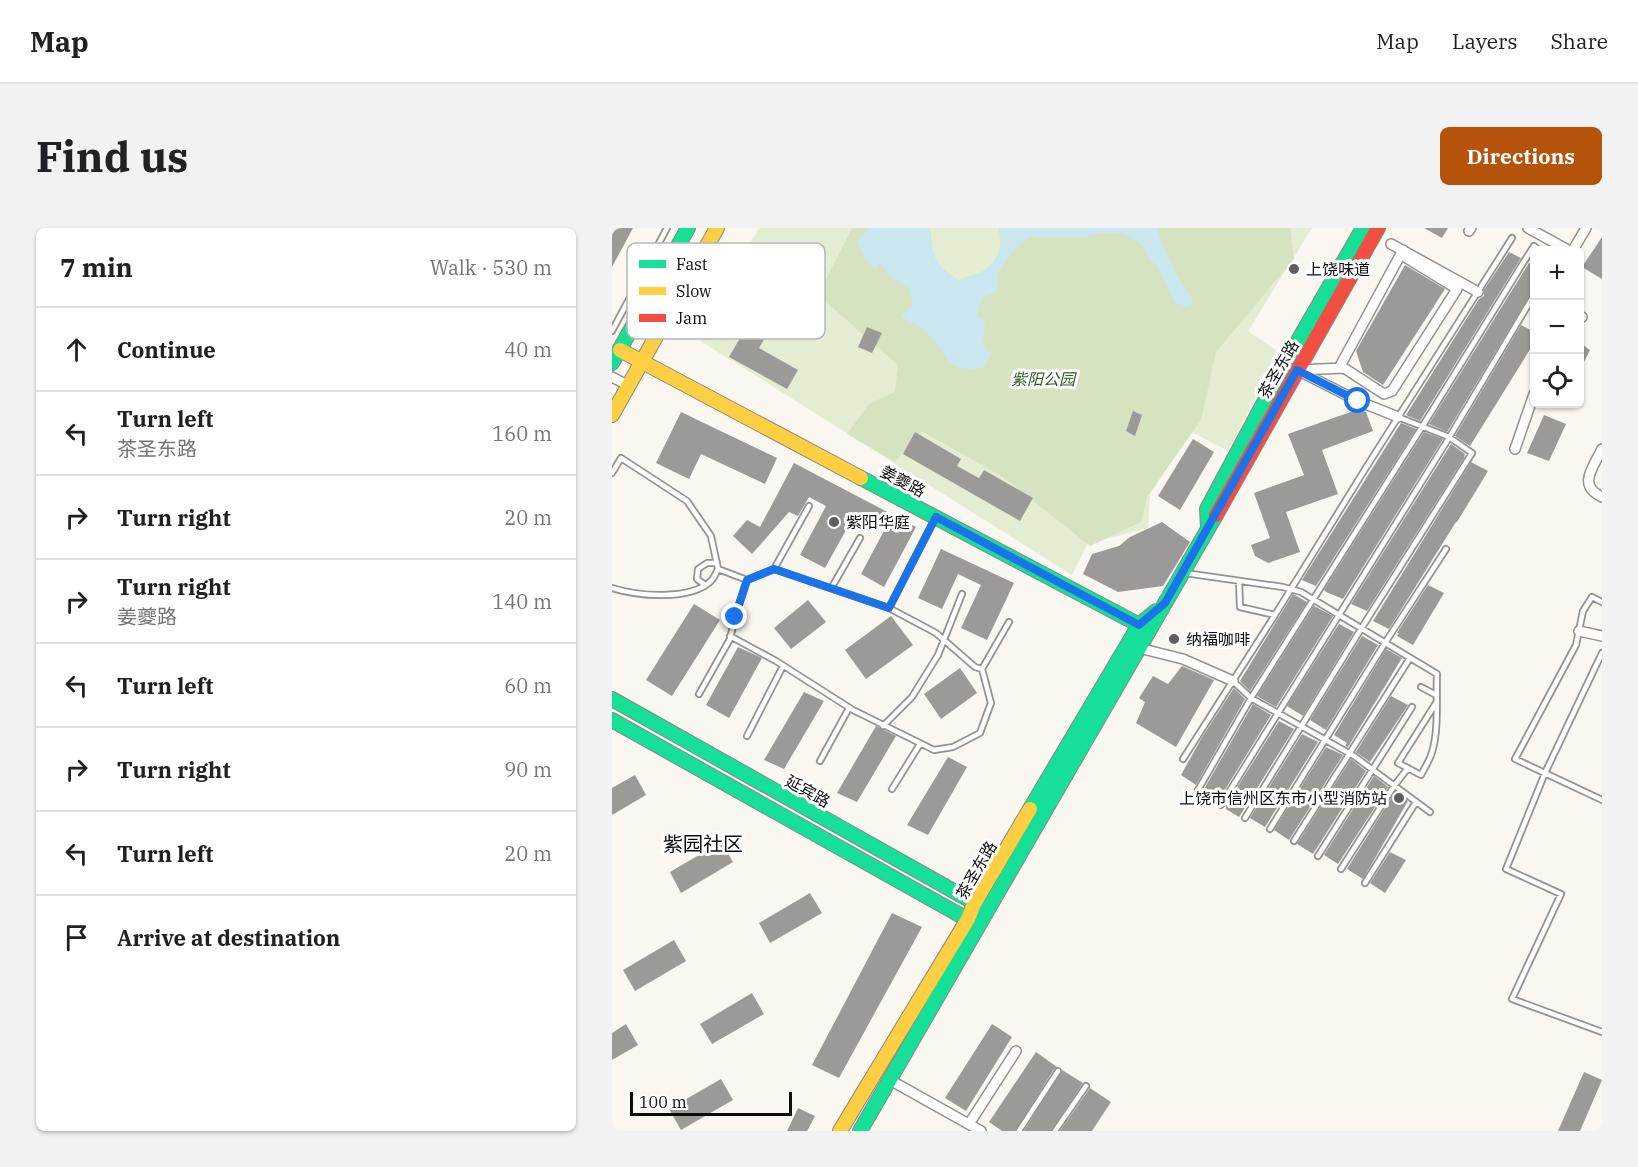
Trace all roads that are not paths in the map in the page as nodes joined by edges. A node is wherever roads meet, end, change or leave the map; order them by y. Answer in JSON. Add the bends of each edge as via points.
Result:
{"nodes":[{"id":1,"x":667,"y":228,"type":"edge"},
{"id":2,"x":688,"y":228,"type":"edge"},
{"id":3,"x":717,"y":228,"type":"edge"},
{"id":4,"x":1363,"y":228,"type":"edge"},
{"id":5,"x":1378,"y":228,"type":"edge"},
{"id":6,"x":1528,"y":228,"type":"edge"},
{"id":7,"x":1586,"y":228,"type":"edge"},
{"id":8,"x":1512,"y":238,"type":"dead end"},
{"id":9,"x":659,"y":243,"type":"edge"},
{"id":10,"x":680,"y":243,"type":"edge"},
{"id":11,"x":708,"y":243,"type":"edge"},
{"id":12,"x":1391,"y":244,"type":"dead end"},
{"id":13,"x":1561,"y":246,"type":"edge"},
{"id":14,"x":1575,"y":246,"type":"edge"},
{"id":15,"x":1402,"y":250,"type":"junction"},
{"id":16,"x":1530,"y":252,"type":"edge"},
{"id":17,"x":1478,"y":292,"type":"junction"},
{"id":18,"x":1531,"y":300,"type":"edge"},
{"id":19,"x":627,"y":303,"type":"edge"},
{"id":20,"x":612,"y":331,"type":"edge"},
{"id":21,"x":627,"y":337,"type":"edge"},
{"id":22,"x":653,"y":339,"type":"edge"},
{"id":23,"x":620,"y":350,"type":"junction"},
{"id":24,"x":640,"y":362,"type":"junction"},
{"id":25,"x":612,"y":363,"type":"edge"},
{"id":26,"x":1291,"y":368,"type":"junction"},
{"id":27,"x":1339,"y":368,"type":"junction"},
{"id":28,"x":612,"y":377,"type":"edge"},
{"id":29,"x":629,"y":386,"type":"junction"},
{"id":30,"x":1530,"y":406,"type":"edge"},
{"id":31,"x":612,"y":415,"type":"edge"},
{"id":32,"x":1398,"y":417,"type":"junction"},
{"id":33,"x":1422,"y":427,"type":"junction"},
{"id":34,"x":1449,"y":437,"type":"junction"},
{"id":35,"x":1515,"y":449,"type":"dead end"},
{"id":36,"x":1602,"y":449,"type":"edge"},
{"id":37,"x":612,"y":473,"type":"edge"},
{"id":38,"x":1602,"y":497,"type":"edge"},
{"id":39,"x":809,"y":506,"type":"dead end"},
{"id":40,"x":936,"y":517,"type":"junction"},
{"id":41,"x":861,"y":538,"type":"dead end"},
{"id":42,"x":1446,"y":549,"type":"dead end"},
{"id":43,"x":718,"y":566,"type":"junction"},
{"id":44,"x":774,"y":569,"type":"junction"},
{"id":45,"x":1183,"y":573,"type":"junction"},
{"id":46,"x":747,"y":580,"type":"junction"},
{"id":47,"x":1239,"y":581,"type":"junction"},
{"id":48,"x":705,"y":585,"type":"junction"},
{"id":49,"x":832,"y":587,"type":"junction"},
{"id":50,"x":612,"y":588,"type":"edge"},
{"id":51,"x":1291,"y":589,"type":"junction"},
{"id":52,"x":962,"y":594,"type":"dead end"},
{"id":53,"x":1314,"y":600,"type":"junction"},
{"id":54,"x":1602,"y":602,"type":"edge"},
{"id":55,"x":889,"y":608,"type":"junction"},
{"id":56,"x":1275,"y":615,"type":"junction"},
{"id":57,"x":1338,"y":615,"type":"junction"},
{"id":58,"x":1009,"y":622,"type":"dead end"},
{"id":59,"x":1144,"y":628,"type":"junction"},
{"id":60,"x":1361,"y":629,"type":"junction"},
{"id":61,"x":1579,"y":631,"type":"junction"},
{"id":62,"x":730,"y":636,"type":"junction"},
{"id":63,"x":1602,"y":636,"type":"edge"},
{"id":64,"x":943,"y":639,"type":"junction"},
{"id":65,"x":1385,"y":643,"type":"junction"},
{"id":66,"x":1138,"y":648,"type":"junction"},
{"id":67,"x":1602,"y":653,"type":"edge"},
{"id":68,"x":1410,"y":658,"type":"junction"},
{"id":69,"x":783,"y":666,"type":"junction"},
{"id":70,"x":982,"y":669,"type":"junction"},
{"id":71,"x":1233,"y":681,"type":"junction"},
{"id":72,"x":1421,"y":687,"type":"dead end"},
{"id":73,"x":699,"y":694,"type":"dead end"},
{"id":74,"x":1436,"y":695,"type":"junction"},
{"id":75,"x":1251,"y":698,"type":"junction"},
{"id":76,"x":612,"y":699,"type":"edge"},
{"id":77,"x":1436,"y":703,"type":"junction"},
{"id":78,"x":1412,"y":707,"type":"dead end"},
{"id":79,"x":849,"y":708,"type":"junction"},
{"id":80,"x":1277,"y":713,"type":"junction"},
{"id":81,"x":612,"y":720,"type":"edge"},
{"id":82,"x":883,"y":726,"type":"junction"},
{"id":83,"x":1301,"y":727,"type":"junction"},
{"id":84,"x":747,"y":736,"type":"dead end"},
{"id":85,"x":1324,"y":740,"type":"junction"},
{"id":86,"x":920,"y":744,"type":"junction"},
{"id":87,"x":1349,"y":753,"type":"junction"},
{"id":88,"x":1183,"y":759,"type":"dead end"},
{"id":89,"x":820,"y":761,"type":"dead end"},
{"id":90,"x":1408,"y":768,"type":"junction"},
{"id":91,"x":1372,"y":770,"type":"junction"},
{"id":92,"x":1545,"y":773,"type":"junction"},
{"id":93,"x":1394,"y":786,"type":"junction"},
{"id":94,"x":892,"y":789,"type":"dead end"},
{"id":95,"x":1198,"y":790,"type":"dead end"},
{"id":96,"x":1602,"y":800,"type":"edge"},
{"id":97,"x":1416,"y":802,"type":"junction"},
{"id":98,"x":1221,"y":805,"type":"dead end"},
{"id":99,"x":1430,"y":812,"type":"dead end"},
{"id":100,"x":1245,"y":818,"type":"dead end"},
{"id":101,"x":1270,"y":829,"type":"dead end"},
{"id":102,"x":1294,"y":841,"type":"dead end"},
{"id":103,"x":1318,"y":856,"type":"dead end"},
{"id":104,"x":1341,"y":869,"type":"dead end"},
{"id":105,"x":1365,"y":883,"type":"dead end"},
{"id":106,"x":974,"y":904,"type":"junction"},
{"id":107,"x":989,"y":910,"type":"junction"},
{"id":108,"x":973,"y":923,"type":"junction"},
{"id":109,"x":1602,"y":1032,"type":"edge"},
{"id":110,"x":1016,"y":1051,"type":"dead end"},
{"id":111,"x":1058,"y":1071,"type":"dead end"},
{"id":112,"x":890,"y":1080,"type":"junction"},
{"id":113,"x":1086,"y":1086,"type":"dead end"},
{"id":114,"x":969,"y":1124,"type":"junction"},
{"id":115,"x":840,"y":1131,"type":"edge"},
{"id":116,"x":860,"y":1131,"type":"edge"},
{"id":117,"x":981,"y":1131,"type":"edge"},
{"id":118,"x":1019,"y":1131,"type":"edge"},
{"id":119,"x":1055,"y":1131,"type":"edge"}],
"edges":[{"from":1,"to":9,"type":"lane"},
{"from":2,"to":10,"type":"main road"},
{"from":3,"to":11,"type":"main road"},
{"from":4,"to":26,"type":"main road","name":"茶圣东路"},
{"from":5,"to":26,"type":"main road","name":"茶圣东路"},
{"from":6,"to":13,"type":"street"},
{"from":7,"to":14,"type":"street"},
{"from":8,"to":17,"type":"lane"},
{"from":12,"to":15,"type":"street"},
{"from":15,"to":17,"type":"street"},
{"from":15,"to":27,"type":"street"},
{"from":15,"to":27,"type":"street","via":[[1405,257],[1457,289],[1392,391],[1384,394]]},
{"from":16,"to":33,"type":"lane"},
{"from":17,"to":32,"type":"lane"},
{"from":18,"to":34,"type":"lane"},
{"from":19,"to":20,"type":"lane"},
{"from":21,"to":23,"type":"main road"},
{"from":22,"to":24,"type":"main road"},
{"from":23,"to":24,"type":"main road","name":"姜夔路"},
{"from":23,"to":25,"type":"main road"},
{"from":24,"to":29,"type":"main road"},
{"from":24,"to":40,"type":"main road","name":"姜夔路"},
{"from":26,"to":27,"type":"street"},
{"from":26,"to":32,"type":"street"},
{"from":26,"to":45,"type":"main road","name":"茶圣东路"},
{"from":28,"to":29,"type":"street"},
{"from":29,"to":31,"type":"main road"},
{"from":30,"to":35,"type":"street"},
{"from":32,"to":33,"type":"lane"},
{"from":32,"to":51,"type":"lane"},
{"from":33,"to":34,"type":"lane"},
{"from":33,"to":53,"type":"lane"},
{"from":34,"to":57,"type":"lane"},
{"from":34,"to":60,"type":"lane","via":[[1472,453]]},
{"from":36,"to":38,"type":"street","via":[[1587,479],[1588,486]]},
{"from":37,"to":43,"type":"lane","via":[[621,458],[687,501],[711,536]]},
{"from":39,"to":44,"type":"lane"},
{"from":40,"to":55,"type":"lane"},
{"from":40,"to":59,"type":"main road","name":"姜夔路"},
{"from":41,"to":49,"type":"lane"},
{"from":42,"to":65,"type":"lane"},
{"from":43,"to":46,"type":"lane"},
{"from":43,"to":48,"type":"lane","via":[[712,581]]},
{"from":43,"to":48,"type":"lane","via":[[706,563],[698,569],[698,579]]},
{"from":44,"to":46,"type":"lane"},
{"from":44,"to":49,"type":"lane"},
{"from":45,"to":47,"type":"lane"},
{"from":45,"to":59,"type":"main road","name":"茶圣东路"},
{"from":46,"to":62,"type":"lane"},
{"from":47,"to":51,"type":"lane"},
{"from":47,"to":56,"type":"lane","via":[[1240,607]]},
{"from":48,"to":50,"type":"lane","via":[[663,596]]},
{"from":49,"to":55,"type":"lane"},
{"from":51,"to":53,"type":"lane"},
{"from":51,"to":56,"type":"lane"},
{"from":52,"to":64,"type":"lane"},
{"from":53,"to":57,"type":"lane"},
{"from":53,"to":75,"type":"lane"},
{"from":54,"to":61,"type":"lane","via":[[1592,597],[1583,611]]},
{"from":55,"to":64,"type":"lane"},
{"from":56,"to":71,"type":"lane"},
{"from":57,"to":60,"type":"lane"},
{"from":57,"to":80,"type":"lane"},
{"from":58,"to":70,"type":"lane"},
{"from":59,"to":66,"type":"main road","name":"茶圣东路"},
{"from":59,"to":106,"type":"main road","name":"茶圣东路"},
{"from":60,"to":65,"type":"lane"},
{"from":60,"to":83,"type":"lane"},
{"from":61,"to":63,"type":"street"},
{"from":61,"to":92,"type":"lane","via":[[1576,645],[1515,759]]},
{"from":62,"to":69,"type":"lane"},
{"from":62,"to":73,"type":"lane"},
{"from":64,"to":70,"type":"lane"},
{"from":64,"to":82,"type":"lane","via":[[938,655],[912,697]]},
{"from":65,"to":68,"type":"lane"},
{"from":65,"to":85,"type":"lane"},
{"from":66,"to":71,"type":"street","via":[[1183,659]]},
{"from":66,"to":107,"type":"main road","name":"茶圣东路"},
{"from":67,"to":92,"type":"lane"},
{"from":68,"to":74,"type":"lane","via":[[1437,674]]},
{"from":68,"to":87,"type":"lane"},
{"from":69,"to":79,"type":"lane"},
{"from":69,"to":84,"type":"lane"},
{"from":70,"to":86,"type":"lane","via":[[991,703],[980,733],[953,747],[934,750]]},
{"from":71,"to":75,"type":"lane"},
{"from":71,"to":88,"type":"lane"},
{"from":72,"to":74,"type":"lane"},
{"from":74,"to":77,"type":"lane"},
{"from":75,"to":80,"type":"lane"},
{"from":75,"to":95,"type":"lane"},
{"from":76,"to":106,"type":"main road","name":"延宾路"},
{"from":77,"to":90,"type":"lane","via":[[1398,763]]},
{"from":77,"to":90,"type":"lane","via":[[1432,754],[1421,774]]},
{"from":78,"to":91,"type":"lane"},
{"from":79,"to":82,"type":"lane"},
{"from":79,"to":89,"type":"lane"},
{"from":80,"to":83,"type":"lane"},
{"from":80,"to":98,"type":"lane"},
{"from":81,"to":108,"type":"main road","name":"延宾路"},
{"from":82,"to":86,"type":"lane"},
{"from":83,"to":85,"type":"lane"},
{"from":83,"to":100,"type":"lane"},
{"from":85,"to":87,"type":"lane"},
{"from":85,"to":101,"type":"lane"},
{"from":86,"to":94,"type":"lane"},
{"from":87,"to":91,"type":"lane"},
{"from":87,"to":102,"type":"lane"},
{"from":90,"to":93,"type":"lane"},
{"from":91,"to":93,"type":"lane"},
{"from":91,"to":103,"type":"lane"},
{"from":92,"to":96,"type":"lane"},
{"from":92,"to":109,"type":"lane","via":[[1506,869],[1561,894],[1512,999]]},
{"from":93,"to":97,"type":"lane"},
{"from":93,"to":104,"type":"lane"},
{"from":97,"to":99,"type":"lane"},
{"from":97,"to":105,"type":"lane"},
{"from":106,"to":107,"type":"main road","name":"延宾路"},
{"from":106,"to":108,"type":"main road","name":"茶圣东路"},
{"from":107,"to":108,"type":"main road","name":"茶圣东路"},
{"from":108,"to":112,"type":"main road","name":"茶圣东路"},
{"from":108,"to":115,"type":"main road","name":"茶圣东路"},
{"from":110,"to":114,"type":"street"},
{"from":111,"to":118,"type":"lane"},
{"from":112,"to":114,"type":"street"},
{"from":112,"to":116,"type":"main road","name":"茶圣东路"},
{"from":113,"to":119,"type":"lane"},
{"from":114,"to":117,"type":"street"}]}
